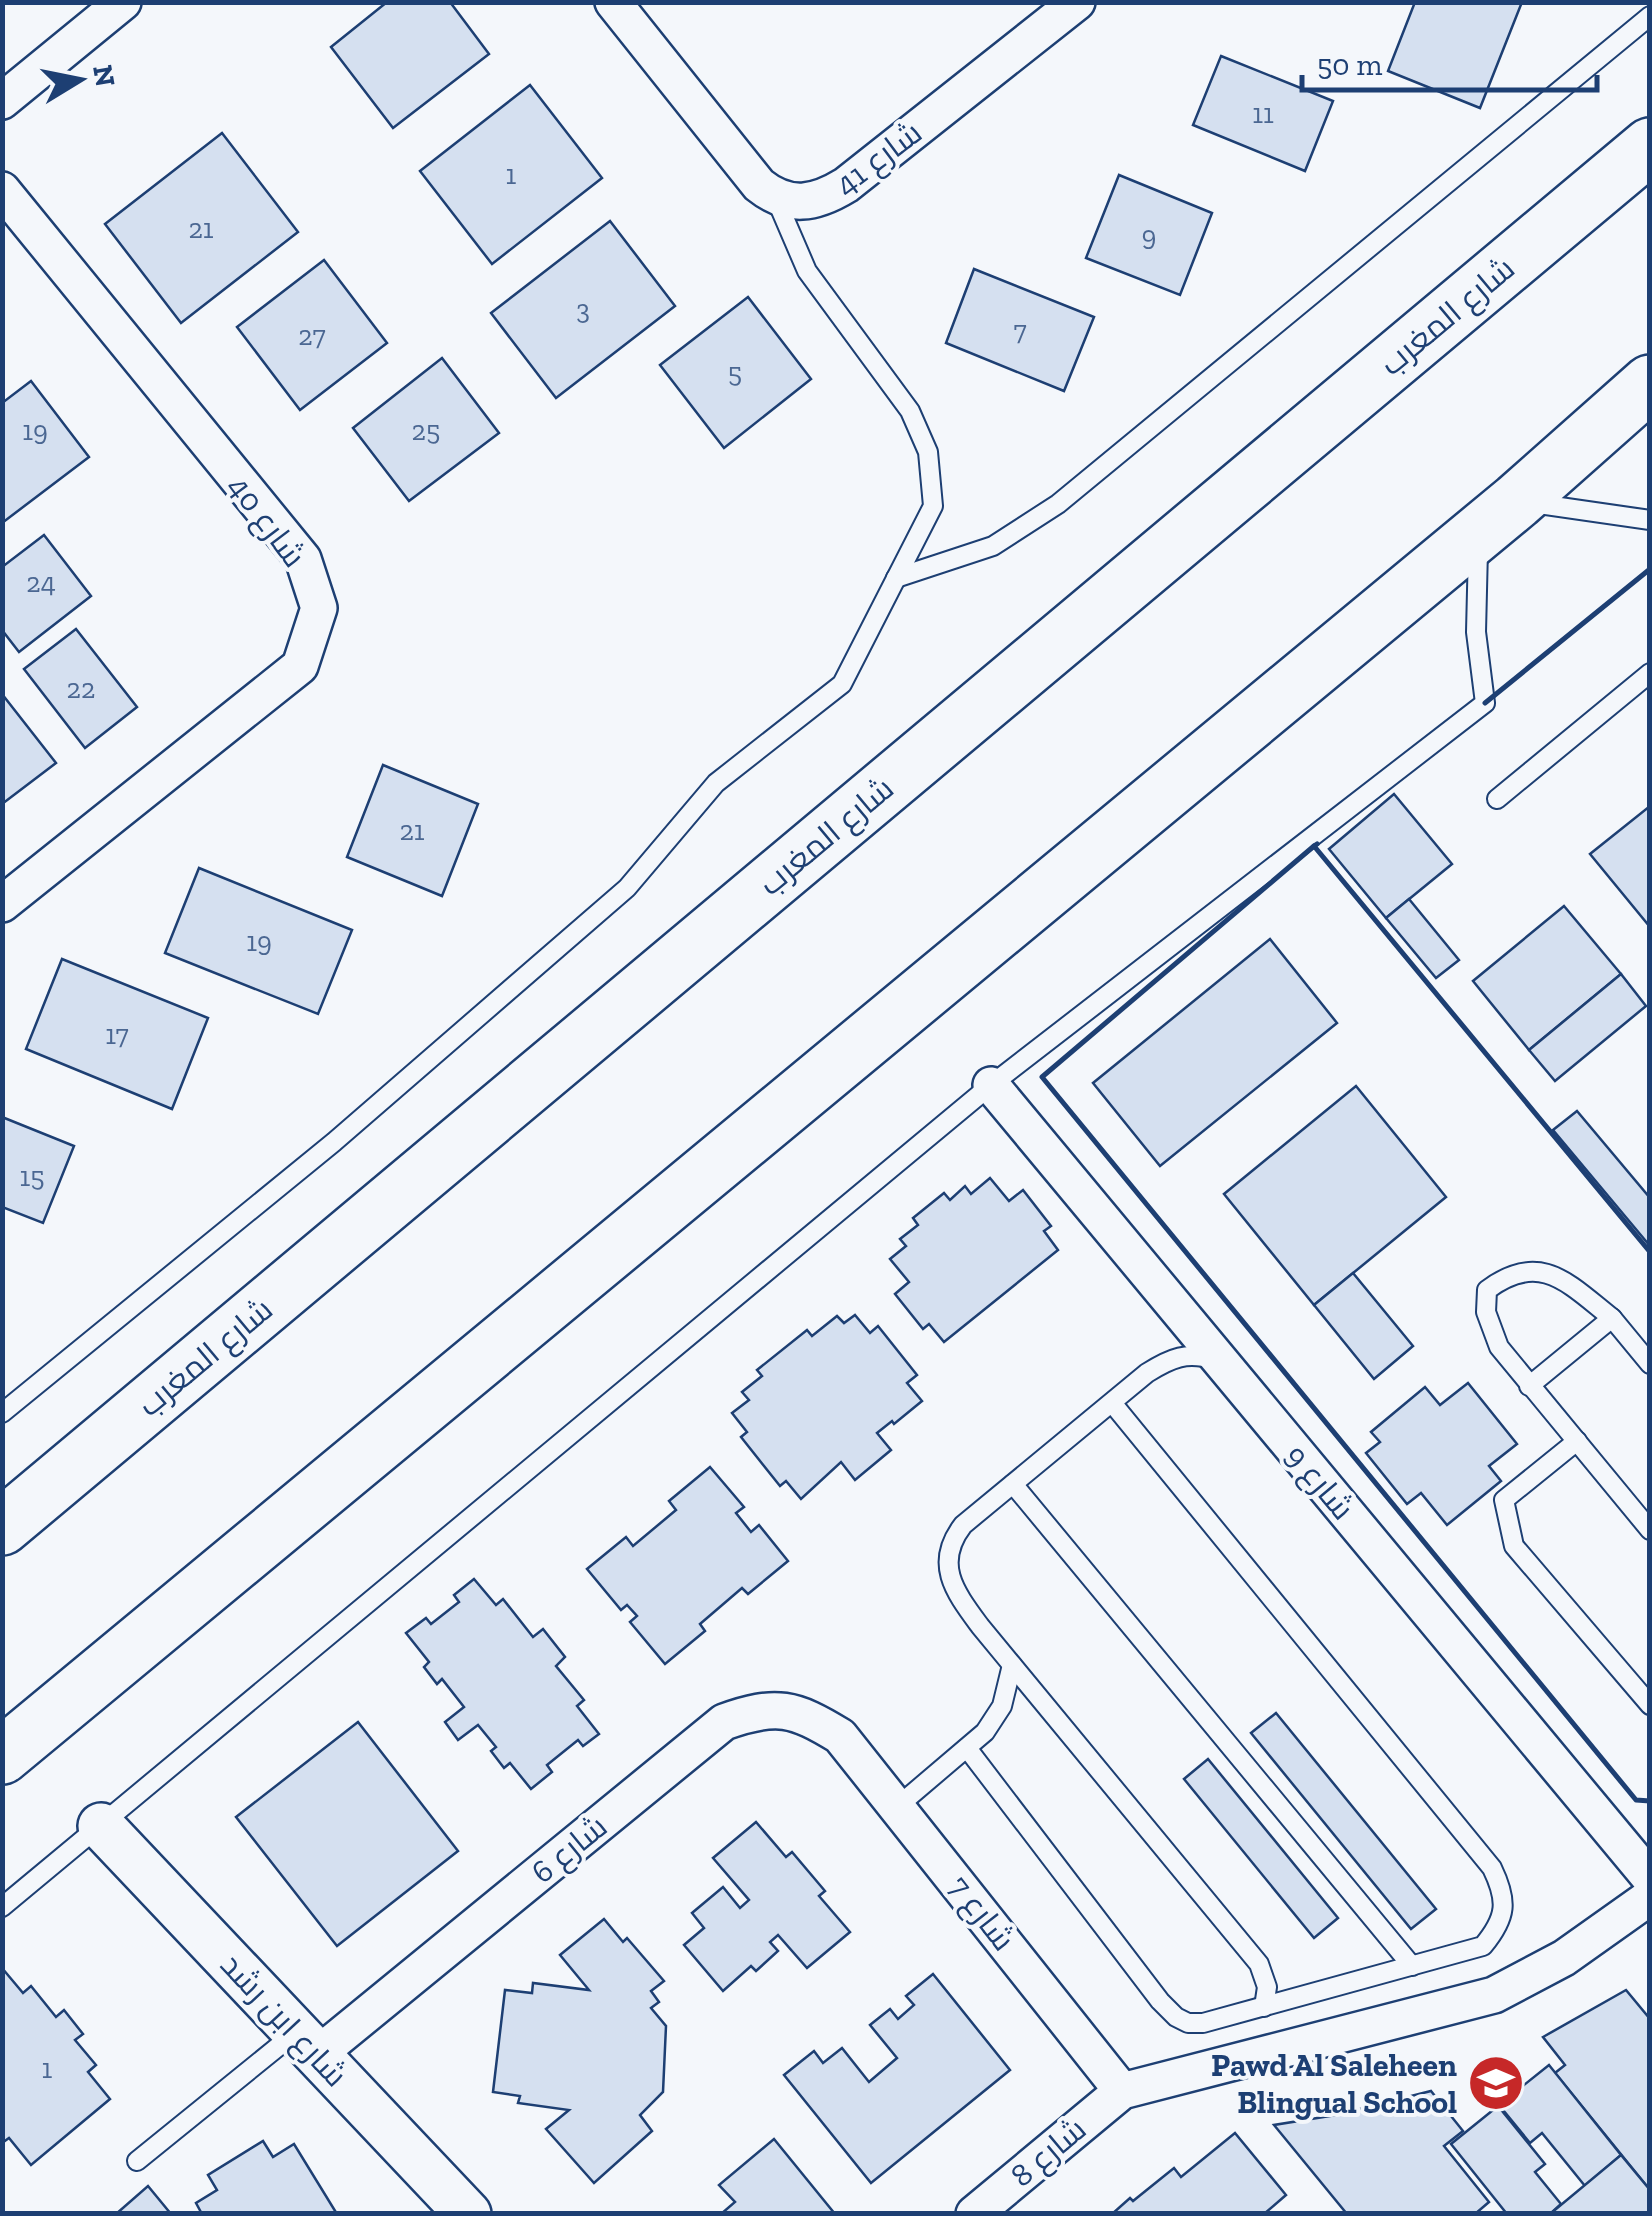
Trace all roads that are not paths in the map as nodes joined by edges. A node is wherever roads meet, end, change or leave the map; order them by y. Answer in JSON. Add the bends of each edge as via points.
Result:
{"nodes":[{"id":1,"x":123,"y":2,"type":"edge"},
{"id":2,"x":612,"y":2,"type":"edge"},
{"id":3,"x":1076,"y":2,"type":"edge"},
{"id":4,"x":1650,"y":16,"type":"edge"},
{"id":5,"x":2,"y":101,"type":"edge"},
{"id":6,"x":1650,"y":146,"type":"edge"},
{"id":7,"x":2,"y":190,"type":"edge"},
{"id":8,"x":776,"y":199,"type":"junction"},
{"id":9,"x":1650,"y":383,"type":"edge"},
{"id":10,"x":1650,"y":404,"type":"edge"},
{"id":11,"x":1515,"y":501,"type":"junction"},
{"id":12,"x":1650,"y":520,"type":"edge"},
{"id":13,"x":896,"y":578,"type":"junction"},
{"id":14,"x":1650,"y":672,"type":"edge"},
{"id":15,"x":1497,"y":799,"type":"dead end"},
{"id":16,"x":2,"y":904,"type":"edge"},
{"id":17,"x":991,"y":1085,"type":"junction"},
{"id":18,"x":1612,"y":1318,"type":"junction"},
{"id":19,"x":1221,"y":1362,"type":"junction"},
{"id":20,"x":1650,"y":1364,"type":"edge"},
{"id":21,"x":1529,"y":1386,"type":"junction"},
{"id":22,"x":1113,"y":1404,"type":"junction"},
{"id":23,"x":2,"y":1414,"type":"edge"},
{"id":24,"x":1577,"y":1441,"type":"junction"},
{"id":25,"x":1013,"y":1484,"type":"junction"},
{"id":26,"x":2,"y":1526,"type":"edge"},
{"id":27,"x":1650,"y":1530,"type":"edge"},
{"id":28,"x":1012,"y":1665,"type":"junction"},
{"id":29,"x":1650,"y":1705,"type":"edge"},
{"id":30,"x":840,"y":1736,"type":"joint"},
{"id":31,"x":968,"y":1748,"type":"junction"},
{"id":32,"x":2,"y":1756,"type":"edge"},
{"id":33,"x":898,"y":1806,"type":"junction"},
{"id":34,"x":101,"y":1826,"type":"junction"},
{"id":35,"x":1650,"y":1878,"type":"edge"},
{"id":36,"x":1650,"y":1897,"type":"edge"},
{"id":37,"x":2,"y":1906,"type":"edge"},
{"id":38,"x":1412,"y":1966,"type":"junction"},
{"id":39,"x":1264,"y":2007,"type":"junction"},
{"id":40,"x":306,"y":2044,"type":"junction"},
{"id":41,"x":1122,"y":2091,"type":"junction"},
{"id":42,"x":138,"y":2162,"type":"dead end"},
{"id":43,"x":468,"y":2214,"type":"edge"},
{"id":44,"x":974,"y":2214,"type":"edge"}],
"edges":[{"from":1,"to":5,"type":"street"},
{"from":2,"to":8,"type":"street"},
{"from":3,"to":8,"type":"street","name":"شارع 41","via":[[827,197],[801,204]]},
{"from":4,"to":13,"type":"lane","via":[[1058,504],[993,546]]},
{"from":6,"to":26,"type":"highway","name":"شارع المغرب"},
{"from":7,"to":16,"type":"street","name":"شارع 40","via":[[303,559],[318,608],[300,666]]},
{"from":8,"to":13,"type":"lane","via":[[807,271],[910,412],[928,452],[933,506]]},
{"from":9,"to":11,"type":"highway"},
{"from":10,"to":11,"type":"highway"},
{"from":11,"to":12,"type":"lane"},
{"from":11,"to":17,"type":"lane","via":[[1476,632],[1485,703]]},
{"from":11,"to":32,"type":"highway"},
{"from":13,"to":23,"type":"lane","via":[[842,684],[716,783],[627,888],[334,1142]]},
{"from":14,"to":15,"type":"lane"},
{"from":17,"to":19,"type":"street","name":"شارع 9"},
{"from":17,"to":34,"type":"lane"},
{"from":18,"to":20,"type":"lane"},
{"from":18,"to":21,"type":"lane"},
{"from":18,"to":21,"type":"lane","via":[[1572,1286],[1538,1270],[1508,1274],[1486,1290],[1499,1347]]},
{"from":19,"to":22,"type":"lane","via":[[1179,1356],[1147,1373]]},
{"from":19,"to":35,"type":"street","name":"شارع 9"},
{"from":21,"to":24,"type":"lane"},
{"from":22,"to":25,"type":"lane"},
{"from":22,"to":38,"type":"lane","via":[[1492,1868],[1504,1906],[1494,1933],[1483,1946]]},
{"from":24,"to":27,"type":"lane"},
{"from":24,"to":29,"type":"lane","via":[[1504,1500],[1514,1546]]},
{"from":25,"to":28,"type":"lane","via":[[963,1525],[948,1558],[961,1600]]},
{"from":25,"to":38,"type":"lane"},
{"from":28,"to":31,"type":"lane","via":[[994,1721]]},
{"from":28,"to":39,"type":"lane","via":[[1259,1964],[1267,1987]]},
{"from":30,"to":33,"type":"street","name":"شارع 7"},
{"from":30,"to":40,"type":"street","name":"شارع 6","via":[[803,1714],[759,1710],[724,1722]]},
{"from":31,"to":33,"type":"lane"},
{"from":31,"to":39,"type":"lane","via":[[1176,2017],[1202,2023]]},
{"from":33,"to":41,"type":"street","name":"شارع 7"},
{"from":34,"to":37,"type":"lane"},
{"from":34,"to":40,"type":"street","name":"شارع ابن رشد"},
{"from":36,"to":41,"type":"street","via":[[1564,1958],[1494,1995]]},
{"from":38,"to":39,"type":"lane"},
{"from":40,"to":42,"type":"lane"},
{"from":40,"to":43,"type":"street","name":"شارع ابن رشد"},
{"from":41,"to":44,"type":"street","name":"شارع 8"}]}
